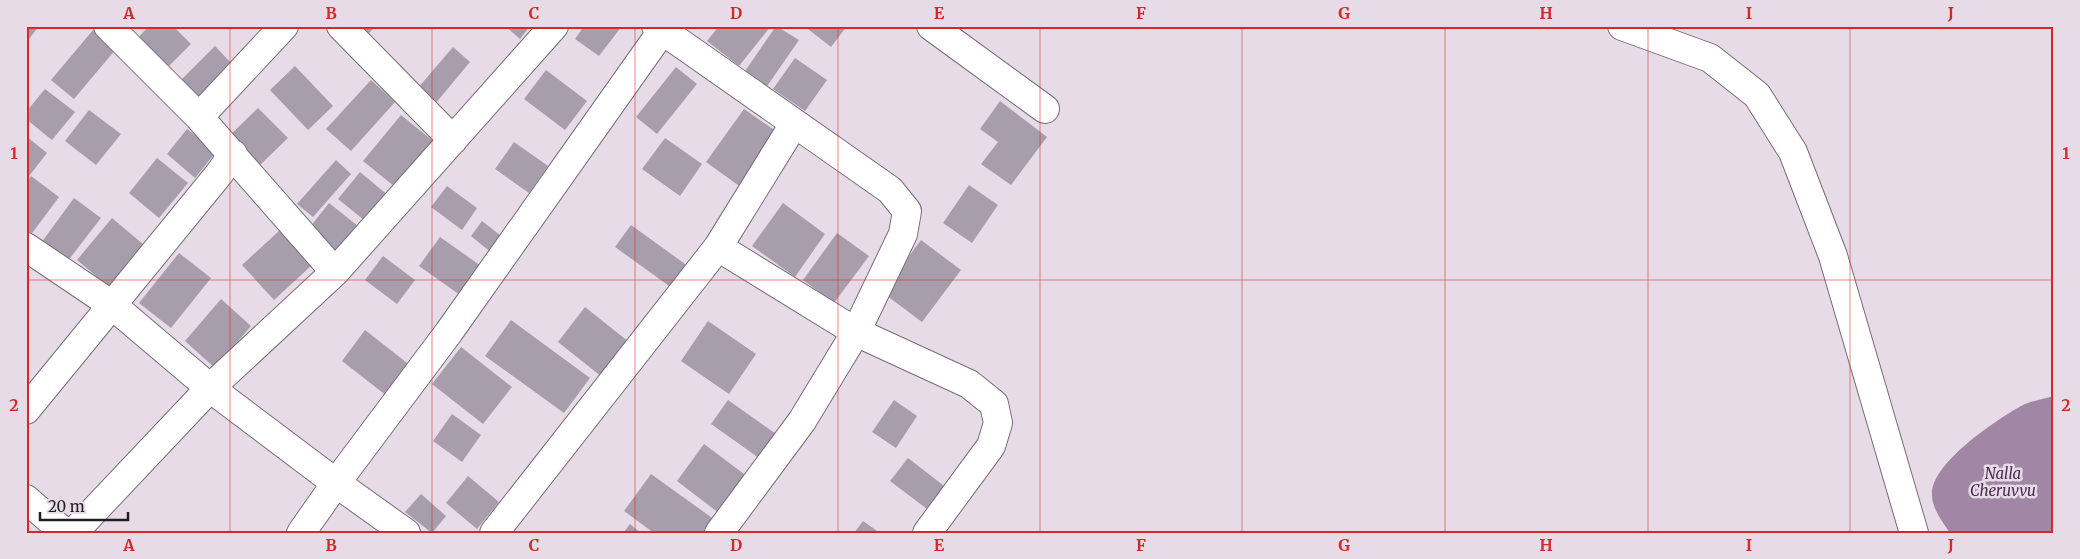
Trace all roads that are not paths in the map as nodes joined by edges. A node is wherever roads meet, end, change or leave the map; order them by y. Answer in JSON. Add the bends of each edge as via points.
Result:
{"nodes":[{"id":1,"x":284,"y":26,"type":"edge"},
{"id":2,"x":341,"y":26,"type":"edge"},
{"id":3,"x":554,"y":26,"type":"edge"},
{"id":4,"x":931,"y":26,"type":"edge"},
{"id":5,"x":1622,"y":26,"type":"edge"},
{"id":6,"x":111,"y":27,"type":"edge"},
{"id":7,"x":659,"y":29,"type":"edge"},
{"id":8,"x":1045,"y":109,"type":"dead end"},
{"id":9,"x":199,"y":116,"type":"junction"},
{"id":10,"x":794,"y":124,"type":"junction"},
{"id":11,"x":454,"y":140,"type":"junction"},
{"id":12,"x":232,"y":154,"type":"junction"},
{"id":13,"x":26,"y":247,"type":"edge"},
{"id":14,"x":718,"y":247,"type":"junction"},
{"id":15,"x":335,"y":272,"type":"junction"},
{"id":16,"x":112,"y":305,"type":"junction"},
{"id":17,"x":856,"y":332,"type":"junction"},
{"id":18,"x":210,"y":388,"type":"junction"},
{"id":19,"x":26,"y":410,"type":"edge"},
{"id":20,"x":336,"y":483,"type":"junction"},
{"id":21,"x":26,"y":499,"type":"edge"},
{"id":22,"x":65,"y":533,"type":"edge"},
{"id":23,"x":73,"y":533,"type":"edge"},
{"id":24,"x":301,"y":533,"type":"edge"},
{"id":25,"x":406,"y":533,"type":"edge"},
{"id":26,"x":494,"y":533,"type":"edge"},
{"id":27,"x":719,"y":533,"type":"edge"},
{"id":28,"x":927,"y":533,"type":"edge"},
{"id":29,"x":1914,"y":533,"type":"edge"}],
"edges":[{"from":1,"to":9,"type":"street"},
{"from":2,"to":11,"type":"street"},
{"from":3,"to":11,"type":"street"},
{"from":4,"to":8,"type":"street"},
{"from":5,"to":29,"type":"street","via":[[1710,58],[1757,95],[1793,152],[1832,256]]},
{"from":6,"to":9,"type":"street"},
{"from":7,"to":10,"type":"street"},
{"from":7,"to":20,"type":"street","via":[[449,332]]},
{"from":9,"to":12,"type":"street"},
{"from":10,"to":14,"type":"street"},
{"from":10,"to":17,"type":"street","via":[[890,190],[907,211],[903,234]]},
{"from":11,"to":15,"type":"street"},
{"from":12,"to":15,"type":"street"},
{"from":12,"to":16,"type":"street"},
{"from":13,"to":16,"type":"street"},
{"from":14,"to":17,"type":"street"},
{"from":14,"to":26,"type":"street"},
{"from":15,"to":18,"type":"street"},
{"from":16,"to":18,"type":"street"},
{"from":16,"to":19,"type":"street"},
{"from":17,"to":27,"type":"street","via":[[802,422]]},
{"from":17,"to":28,"type":"street","via":[[970,384],[994,404],[998,424],[991,446]]},
{"from":18,"to":20,"type":"street"},
{"from":18,"to":23,"type":"street"},
{"from":20,"to":24,"type":"street"},
{"from":20,"to":25,"type":"street"},
{"from":21,"to":22,"type":"street"}]}
